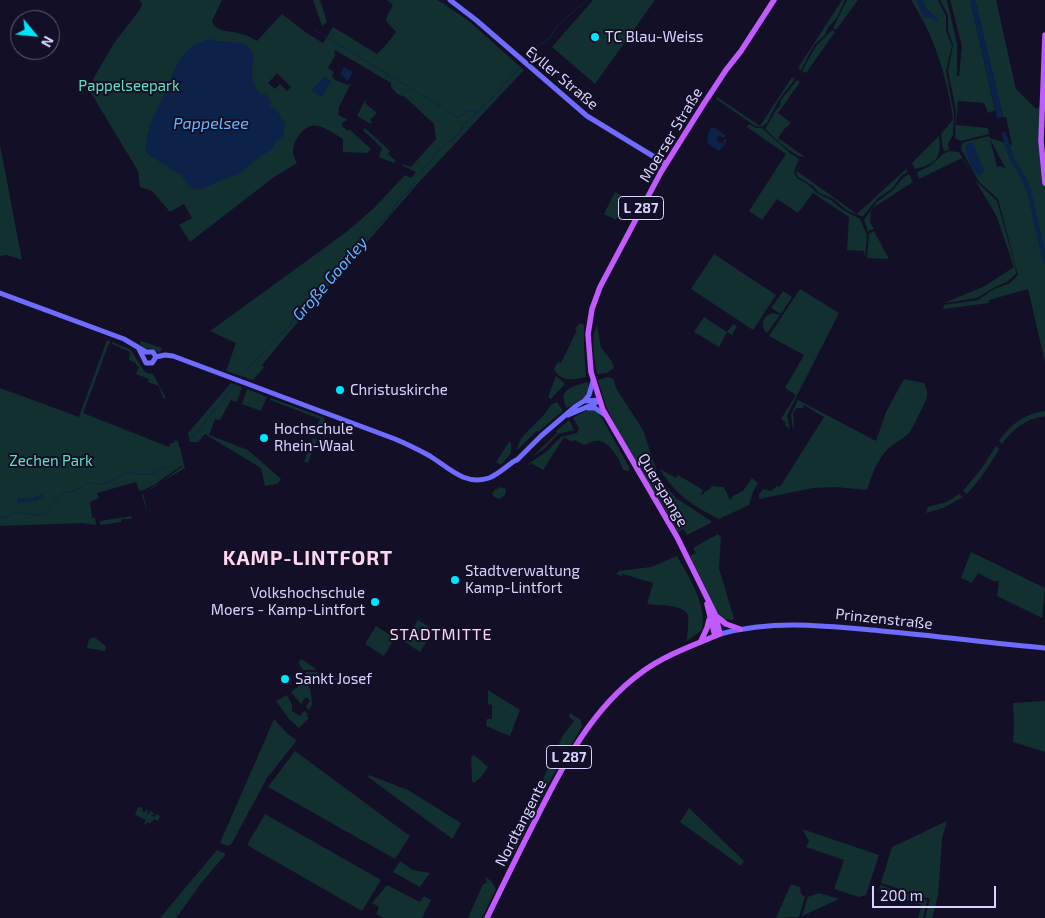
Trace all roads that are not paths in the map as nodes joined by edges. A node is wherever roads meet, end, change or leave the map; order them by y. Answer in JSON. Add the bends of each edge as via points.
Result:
{"nodes":[{"id":1,"x":450,"y":0,"type":"edge"},
{"id":2,"x":770,"y":0,"type":"edge"},
{"id":3,"x":774,"y":0,"type":"edge"},
{"id":4,"x":1045,"y":35,"type":"edge"},
{"id":5,"x":726,"y":70,"type":"junction"},
{"id":6,"x":666,"y":164,"type":"junction"},
{"id":7,"x":1045,"y":183,"type":"edge"},
{"id":8,"x":0,"y":293,"type":"edge"},
{"id":9,"x":145,"y":354,"type":"junction"},
{"id":10,"x":156,"y":357,"type":"junction"},
{"id":11,"x":593,"y":381,"type":"junction"},
{"id":12,"x":599,"y":400,"type":"junction"},
{"id":13,"x":584,"y":401,"type":"junction"},
{"id":14,"x":585,"y":408,"type":"junction"},
{"id":15,"x":605,"y":415,"type":"junction"},
{"id":16,"x":565,"y":417,"type":"junction"},
{"id":17,"x":712,"y":615,"type":"junction"},
{"id":18,"x":740,"y":629,"type":"junction"},
{"id":19,"x":718,"y":635,"type":"junction"},
{"id":20,"x":701,"y":641,"type":"junction"},
{"id":21,"x":1045,"y":648,"type":"edge"},
{"id":22,"x":487,"y":918,"type":"edge"}],
"edges":[{"from":1,"to":6,"type":"main road","name":"Eyller Straße","via":[[587,116]]},
{"from":2,"to":5,"type":"main road","name":"Moerser Straße","number":"L 287"},
{"from":3,"to":5,"type":"main road","name":"Moerser Straße","number":"L 287"},
{"from":4,"to":7,"type":"main road","via":[[1041,141]]},
{"from":5,"to":6,"type":"main road","name":"Moerser Straße","number":"L 287"},
{"from":6,"to":11,"type":"main road","name":"Moerser Straße","number":"L 287","via":[[611,264],[593,306],[588,346]]},
{"from":8,"to":9,"type":"main road","via":[[133,343]]},
{"from":9,"to":10,"type":"main road","via":[[153,352]]},
{"from":9,"to":10,"type":"main road","via":[[144,360],[148,364]]},
{"from":10,"to":16,"type":"main road","via":[[173,356],[395,439],[456,477],[471,481],[495,478],[510,468]]},
{"from":11,"to":12,"type":"main road","name":"Moerser Straße","number":"L 287"},
{"from":11,"to":13,"type":"main road"},
{"from":12,"to":13,"type":"main road"},
{"from":12,"to":14,"type":"main road"},
{"from":12,"to":15,"type":"main road","name":"Querspange","number":"L 287"},
{"from":13,"to":16,"type":"main road"},
{"from":14,"to":15,"type":"main road","via":[[595,408]]},
{"from":14,"to":16,"type":"main road"},
{"from":15,"to":17,"type":"main road","name":"Querspange","number":"L 287","via":[[677,537]]},
{"from":17,"to":18,"type":"main road","number":"L 287"},
{"from":17,"to":19,"type":"main road","name":"Querspange","number":"L 287"},
{"from":17,"to":20,"type":"main road"},
{"from":18,"to":19,"type":"main road","name":"Prinzenstraße"},
{"from":18,"to":21,"type":"main road","name":"Prinzenstraße","via":[[777,624],[809,625]]},
{"from":19,"to":20,"type":"main road","name":"Nordtangente","number":"L 287"},
{"from":20,"to":22,"type":"main road","name":"Nordtangente","number":"L 287","via":[[642,672],[592,720],[548,795]]}]}
